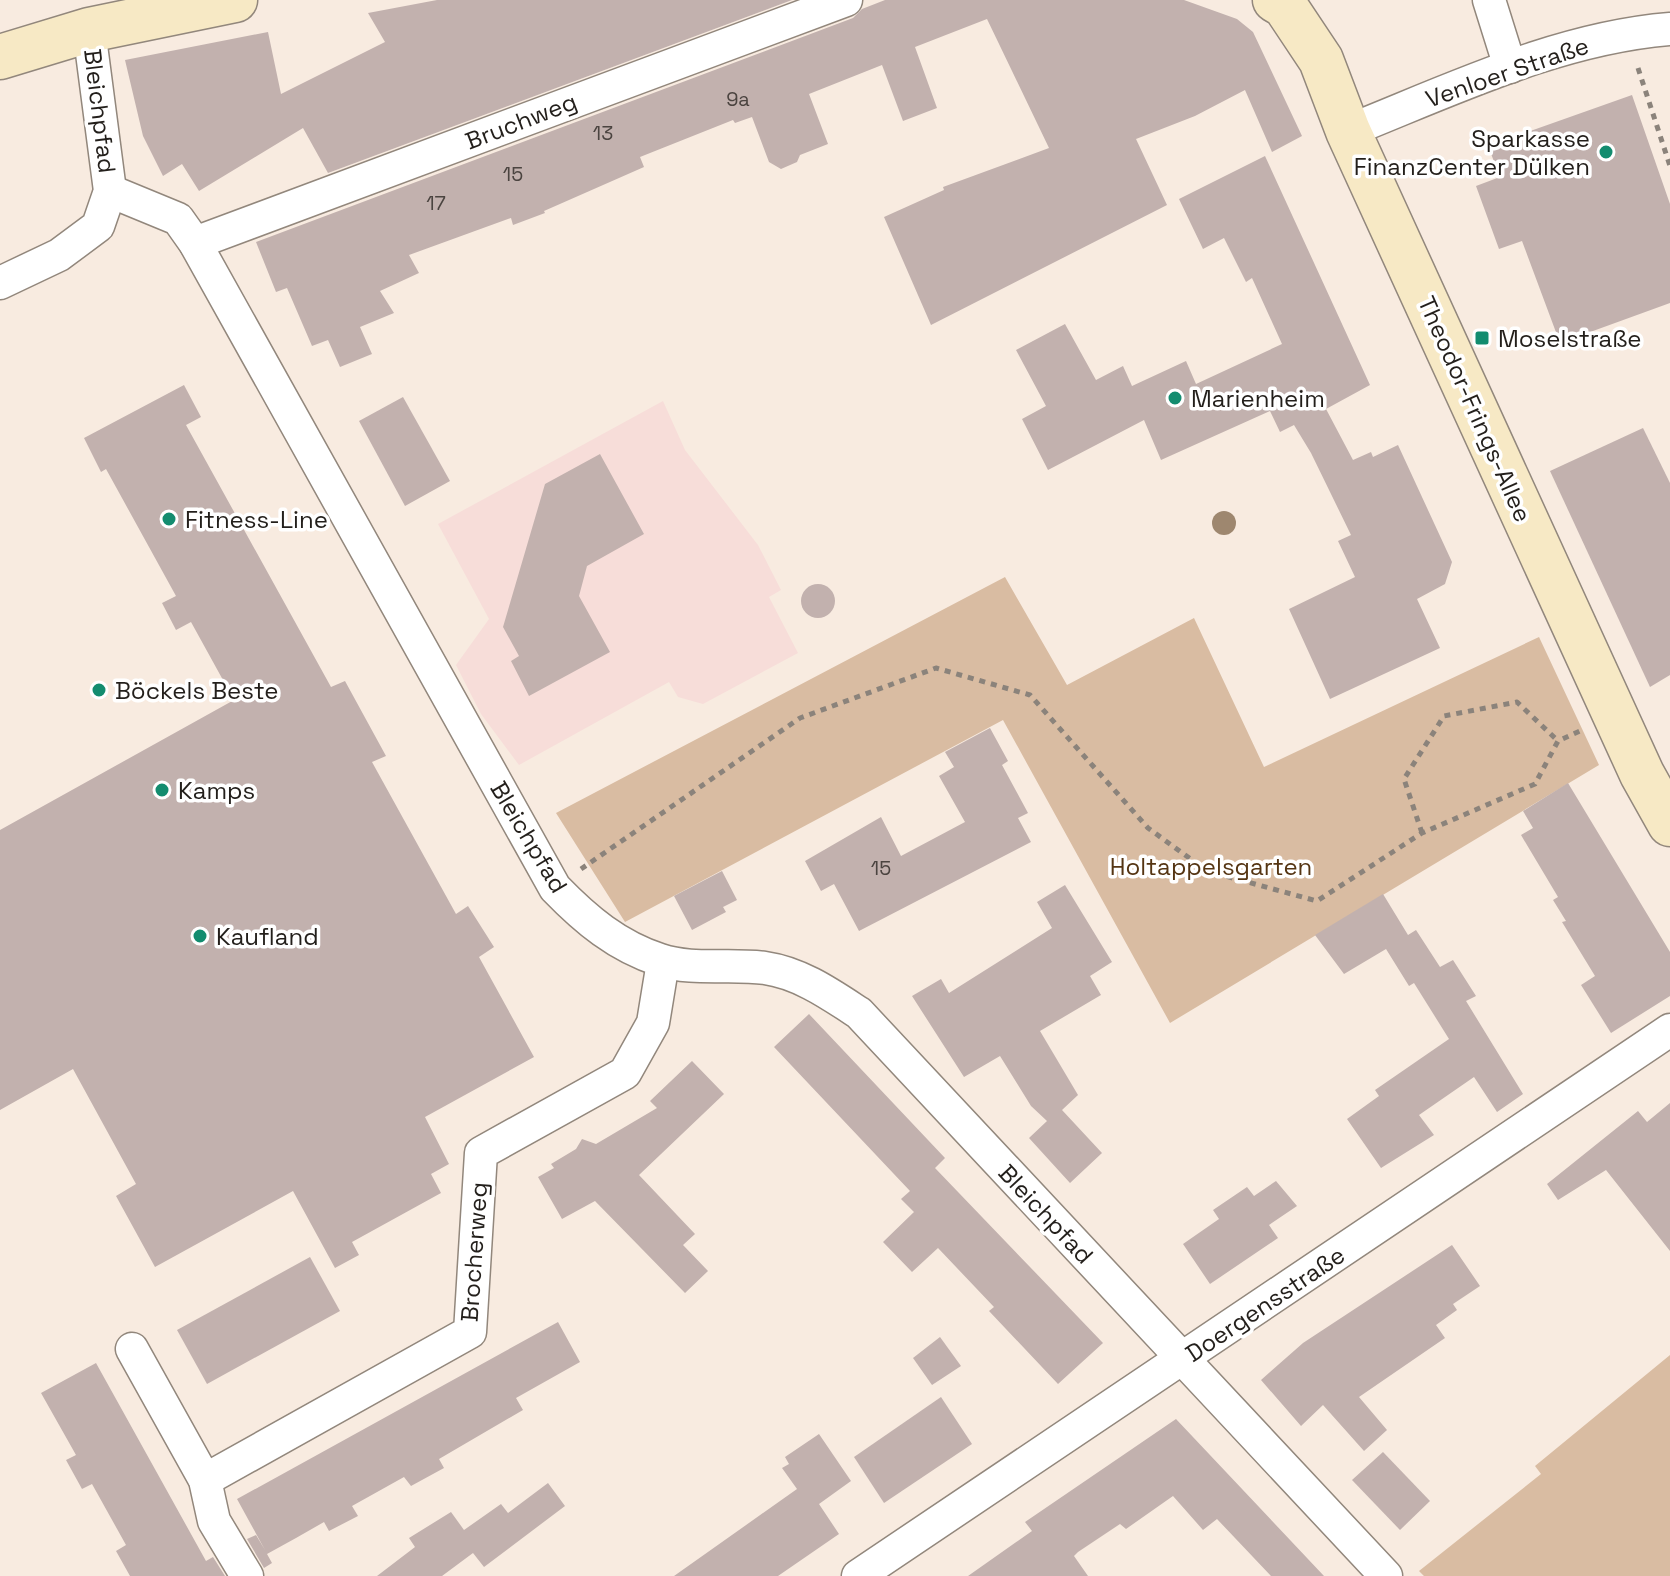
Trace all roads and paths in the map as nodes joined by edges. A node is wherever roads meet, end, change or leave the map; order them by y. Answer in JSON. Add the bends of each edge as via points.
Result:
{"nodes":[{"id":1,"x":235,"y":0,"type":"edge"},
{"id":2,"x":846,"y":0,"type":"edge"},
{"id":3,"x":1275,"y":0,"type":"edge"},
{"id":4,"x":1489,"y":0,"type":"edge"},
{"id":5,"x":86,"y":15,"type":"edge"},
{"id":6,"x":1670,"y":29,"type":"edge"},
{"id":7,"x":1627,"y":32,"type":"junction"},
{"id":8,"x":0,"y":57,"type":"edge"},
{"id":9,"x":1510,"y":67,"type":"junction"},
{"id":10,"x":1348,"y":131,"type":"junction"},
{"id":11,"x":1670,"y":166,"type":"edge"},
{"id":12,"x":110,"y":191,"type":"junction"},
{"id":13,"x":195,"y":243,"type":"junction"},
{"id":14,"x":0,"y":283,"type":"edge"},
{"id":15,"x":1615,"y":716,"type":"junction"},
{"id":16,"x":1558,"y":741,"type":"junction"},
{"id":17,"x":1670,"y":824,"type":"edge"},
{"id":18,"x":1422,"y":833,"type":"junction"},
{"id":19,"x":555,"y":888,"type":"junction"},
{"id":20,"x":663,"y":962,"type":"junction"},
{"id":21,"x":1667,"y":1038,"type":"edge"},
{"id":22,"x":132,"y":1349,"type":"dead end"},
{"id":23,"x":1182,"y":1360,"type":"junction"},
{"id":24,"x":205,"y":1480,"type":"junction"},
{"id":25,"x":247,"y":1576,"type":"edge"},
{"id":26,"x":858,"y":1576,"type":"edge"},
{"id":27,"x":1386,"y":1576,"type":"edge"}],
"edges":[{"from":1,"to":5,"type":"main road"},
{"from":2,"to":13,"type":"street","name":"Bruchweg"},
{"from":3,"to":10,"type":"main road","name":"Theodor-Frings-Allee","via":[[1285,6],[1321,60]]},
{"from":4,"to":9,"type":"street"},
{"from":5,"to":8,"type":"main road"},
{"from":5,"to":12,"type":"street","name":"Bleichpfad"},
{"from":6,"to":7,"type":"street","name":"Venloer Straße"},
{"from":7,"to":9,"type":"street","name":"Venloer Straße"},
{"from":7,"to":11,"type":"path"},
{"from":9,"to":10,"type":"street","name":"Venloer Straße"},
{"from":10,"to":15,"type":"main road","name":"Theodor-Frings-Allee"},
{"from":12,"to":13,"type":"street","name":"Bleichpfad","via":[[178,219]]},
{"from":12,"to":14,"type":"street","name":"Bleichpfad","via":[[98,226],[59,255]]},
{"from":13,"to":19,"type":"street","name":"Bleichpfad"},
{"from":15,"to":16,"type":"path"},
{"from":15,"to":17,"type":"main road","name":"Theodor-Frings-Allee"},
{"from":16,"to":18,"type":"path","via":[[1535,784]]},
{"from":16,"to":18,"type":"path","via":[[1517,702],[1444,716],[1404,779]]},
{"from":18,"to":19,"type":"path","via":[[1317,901],[1207,871],[1148,828],[1030,695],[936,668],[800,718]]},
{"from":19,"to":20,"type":"street","name":"Bleichpfad","via":[[612,939]]},
{"from":20,"to":23,"type":"street","name":"Bleichpfad","via":[[768,968],[817,985],[859,1013]]},
{"from":20,"to":24,"type":"street","name":"Brocherweg","via":[[653,1023],[625,1073],[481,1153],[470,1332]]},
{"from":21,"to":23,"type":"street","name":"Doergensstraße"},
{"from":22,"to":24,"type":"street"},
{"from":23,"to":26,"type":"street","name":"Doergensstraße"},
{"from":23,"to":27,"type":"street","name":"Bleichpfad"},
{"from":24,"to":25,"type":"street","via":[[214,1521]]}]}
